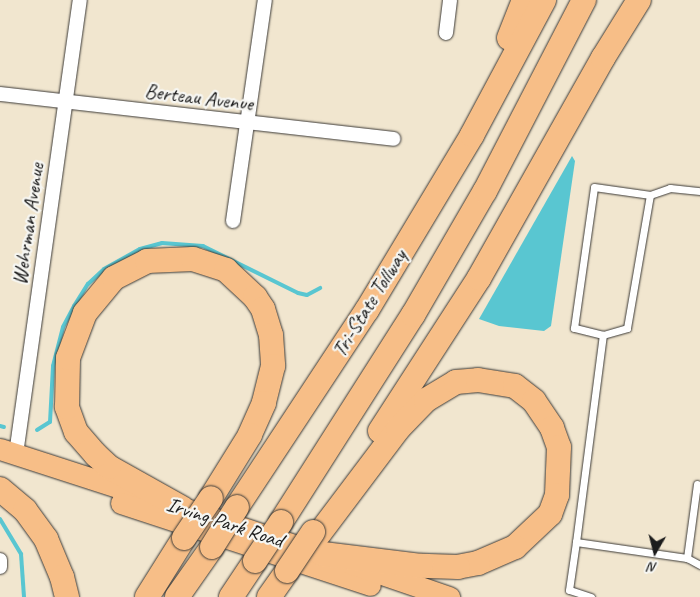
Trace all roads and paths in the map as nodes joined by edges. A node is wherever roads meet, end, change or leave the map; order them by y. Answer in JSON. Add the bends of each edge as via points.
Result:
{"nodes":[{"id":1,"x":80,"y":0,"type":"edge"},
{"id":2,"x":265,"y":0,"type":"edge"},
{"id":3,"x":450,"y":0,"type":"edge"},
{"id":4,"x":524,"y":0,"type":"edge"},
{"id":5,"x":544,"y":0,"type":"edge"},
{"id":6,"x":584,"y":0,"type":"edge"},
{"id":7,"x":628,"y":0,"type":"edge"},
{"id":8,"x":639,"y":0,"type":"edge"},
{"id":9,"x":446,"y":33,"type":"dead end"},
{"id":10,"x":603,"y":58,"type":"junction"},
{"id":11,"x":0,"y":94,"type":"edge"},
{"id":12,"x":66,"y":102,"type":"junction"},
{"id":13,"x":247,"y":123,"type":"junction"},
{"id":14,"x":472,"y":135,"type":"junction"},
{"id":15,"x":393,"y":140,"type":"dead end"},
{"id":16,"x":700,"y":191,"type":"edge"},
{"id":17,"x":650,"y":195,"type":"junction"},
{"id":18,"x":233,"y":221,"type":"dead end"},
{"id":19,"x":603,"y":334,"type":"junction"},
{"id":20,"x":5,"y":456,"type":"edge"},
{"id":21,"x":698,"y":484,"type":"dead end"},
{"id":22,"x":0,"y":488,"type":"edge"},
{"id":23,"x":182,"y":508,"type":"junction"},
{"id":24,"x":318,"y":540,"type":"junction"},
{"id":25,"x":576,"y":542,"type":"junction"},
{"id":26,"x":687,"y":558,"type":"junction"},
{"id":27,"x":0,"y":560,"type":"edge"},
{"id":28,"x":700,"y":565,"type":"edge"},
{"id":29,"x":0,"y":567,"type":"edge"},
{"id":30,"x":290,"y":572,"type":"junction"},
{"id":31,"x":66,"y":597,"type":"edge"},
{"id":32,"x":147,"y":597,"type":"edge"},
{"id":33,"x":177,"y":597,"type":"edge"},
{"id":34,"x":230,"y":597,"type":"edge"},
{"id":35,"x":269,"y":597,"type":"edge"},
{"id":36,"x":276,"y":597,"type":"edge"},
{"id":37,"x":405,"y":597,"type":"edge"},
{"id":38,"x":449,"y":597,"type":"edge"},
{"id":39,"x":591,"y":597,"type":"edge"}],
"edges":[{"from":1,"to":12,"type":"street","name":"Wehrman Avenue"},
{"from":2,"to":13,"type":"street"},
{"from":3,"to":9,"type":"street"},
{"from":4,"to":14,"type":"highway"},
{"from":5,"to":14,"type":"highway","name":"Tri-State Tollway"},
{"from":6,"to":34,"type":"highway","name":"Tri-State Tollway","bridge":true,"via":[[485,191],[413,315]]},
{"from":7,"to":10,"type":"highway"},
{"from":8,"to":10,"type":"highway"},
{"from":10,"to":24,"type":"highway","via":[[480,278]]},
{"from":11,"to":12,"type":"street","name":"Berteau Avenue"},
{"from":12,"to":13,"type":"street","name":"Berteau Avenue"},
{"from":12,"to":20,"type":"street","name":"Wehrman Avenue"},
{"from":13,"to":15,"type":"street","name":"Berteau Avenue"},
{"from":13,"to":18,"type":"street"},
{"from":14,"to":33,"type":"highway","name":"Tri-State Tollway","bridge":true,"via":[[367,310]]},
{"from":16,"to":17,"type":"lane","via":[[670,188]]},
{"from":17,"to":19,"type":"lane","via":[[627,328]]},
{"from":17,"to":19,"type":"lane","via":[[594,187],[574,328]]},
{"from":19,"to":25,"type":"lane"},
{"from":20,"to":23,"type":"main road","name":"Irving Park Road"},
{"from":20,"to":37,"type":"main road","name":"Irving Park Road"},
{"from":21,"to":26,"type":"lane"},
{"from":22,"to":31,"type":"highway","via":[[25,510],[46,539],[62,577]]},
{"from":23,"to":24,"type":"main road","name":"Irving Park Road"},
{"from":23,"to":32,"type":"highway","bridge":true,"via":[[116,471],[96,455],[76,432],[67,407],[68,358],[85,312],[114,278],[147,261],[193,259],[226,270],[255,297],[268,322],[273,366],[264,403],[250,435]]},
{"from":24,"to":24,"type":"highway","via":[[398,429],[426,400],[456,382],[478,380],[515,386],[534,401],[552,428],[559,446],[556,495],[550,514],[515,547],[478,563],[458,567],[421,566]]},
{"from":24,"to":30,"type":"highway","bridge":true},
{"from":24,"to":38,"type":"main road","name":"Irving Park Road"},
{"from":25,"to":26,"type":"lane"},
{"from":25,"to":39,"type":"lane","via":[[569,590]]},
{"from":26,"to":28,"type":"lane"},
{"from":27,"to":29,"type":"street"},
{"from":30,"to":35,"type":"highway"},
{"from":30,"to":36,"type":"highway"}]}
